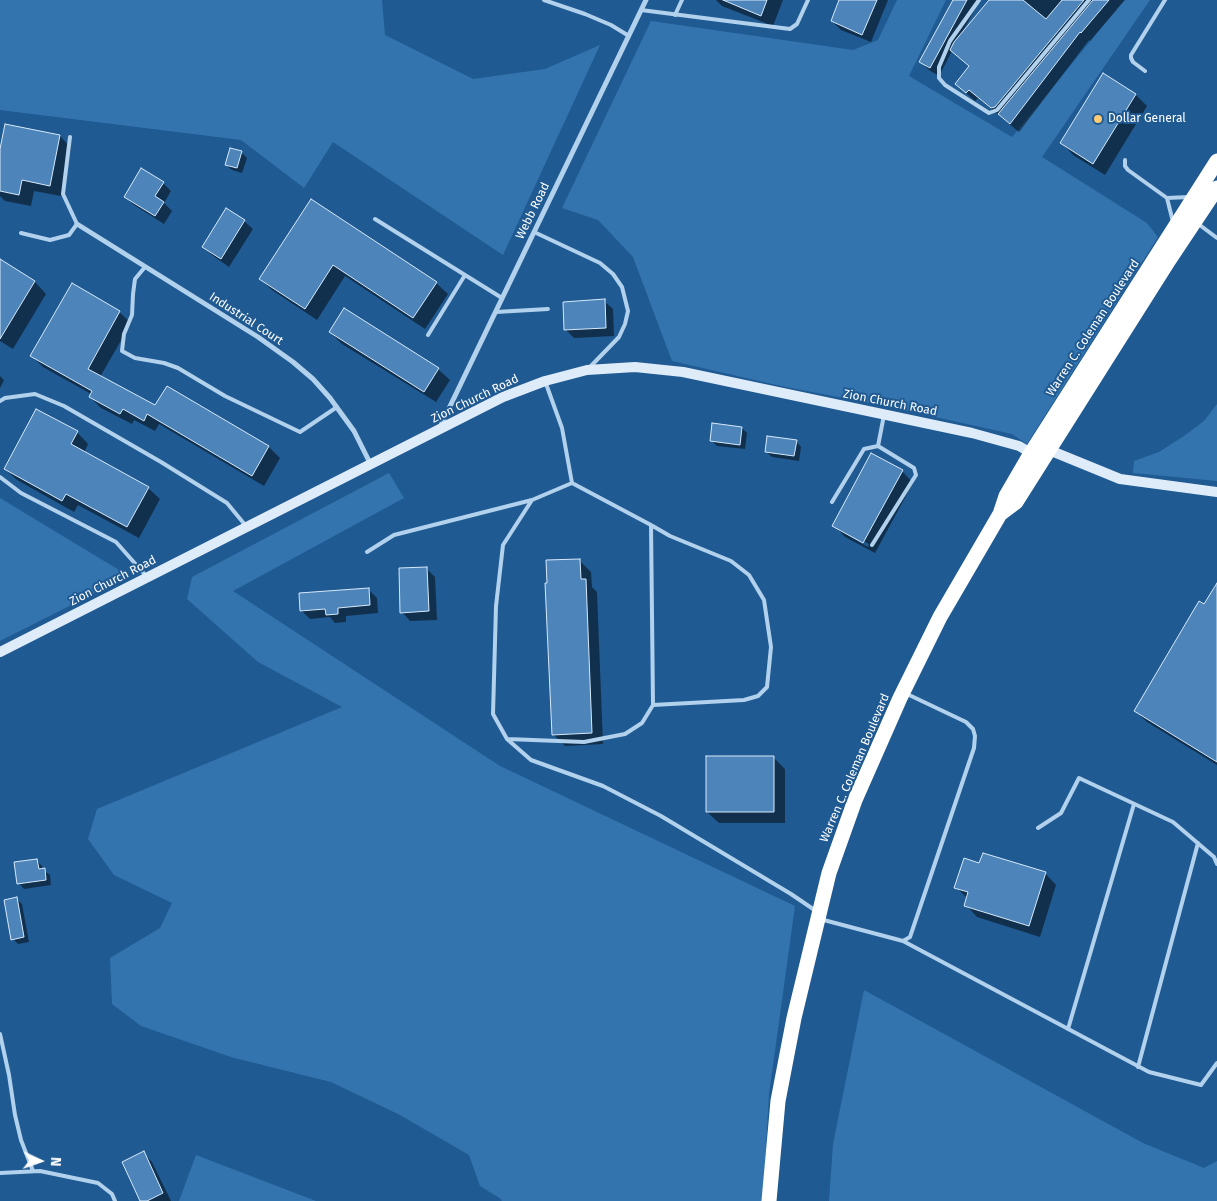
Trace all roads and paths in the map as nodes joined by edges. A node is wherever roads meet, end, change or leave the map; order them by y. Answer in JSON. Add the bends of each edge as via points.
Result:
{"nodes":[{"id":1,"x":544,"y":0,"type":"edge"},
{"id":2,"x":646,"y":0,"type":"edge"},
{"id":3,"x":682,"y":0,"type":"edge"},
{"id":4,"x":808,"y":0,"type":"edge"},
{"id":5,"x":979,"y":0,"type":"edge"},
{"id":6,"x":1089,"y":0,"type":"edge"},
{"id":7,"x":1165,"y":0,"type":"edge"},
{"id":8,"x":641,"y":10,"type":"junction"},
{"id":9,"x":676,"y":15,"type":"junction"},
{"id":10,"x":629,"y":36,"type":"junction"},
{"id":11,"x":1145,"y":71,"type":"dead end"},
{"id":12,"x":70,"y":137,"type":"dead end"},
{"id":13,"x":1125,"y":160,"type":"dead end"},
{"id":14,"x":1217,"y":161,"type":"edge"},
{"id":15,"x":1217,"y":188,"type":"edge"},
{"id":16,"x":1196,"y":196,"type":"junction"},
{"id":17,"x":1166,"y":198,"type":"junction"},
{"id":18,"x":375,"y":218,"type":"dead end"},
{"id":19,"x":1194,"y":221,"type":"junction"},
{"id":20,"x":77,"y":224,"type":"junction"},
{"id":21,"x":1174,"y":228,"type":"junction"},
{"id":22,"x":534,"y":232,"type":"junction"},
{"id":23,"x":22,"y":233,"type":"dead end"},
{"id":24,"x":1217,"y":238,"type":"edge"},
{"id":25,"x":145,"y":267,"type":"junction"},
{"id":26,"x":465,"y":275,"type":"junction"},
{"id":27,"x":502,"y":298,"type":"junction"},
{"id":28,"x":548,"y":308,"type":"dead end"},
{"id":29,"x":496,"y":312,"type":"junction"},
{"id":30,"x":428,"y":335,"type":"dead end"},
{"id":31,"x":587,"y":370,"type":"junction"},
{"id":32,"x":544,"y":381,"type":"junction"},
{"id":33,"x":0,"y":402,"type":"edge"},
{"id":34,"x":337,"y":407,"type":"junction"},
{"id":35,"x":884,"y":413,"type":"junction"},
{"id":36,"x":438,"y":430,"type":"junction"},
{"id":37,"x":878,"y":446,"type":"junction"},
{"id":38,"x":1050,"y":450,"type":"junction"},
{"id":39,"x":1031,"y":453,"type":"junction"},
{"id":40,"x":372,"y":465,"type":"junction"},
{"id":41,"x":0,"y":477,"type":"edge"},
{"id":42,"x":572,"y":483,"type":"junction"},
{"id":43,"x":1217,"y":492,"type":"edge"},
{"id":44,"x":532,"y":500,"type":"junction"},
{"id":45,"x":832,"y":502,"type":"dead end"},
{"id":46,"x":1000,"y":514,"type":"junction"},
{"id":47,"x":651,"y":526,"type":"junction"},
{"id":48,"x":247,"y":528,"type":"junction"},
{"id":49,"x":872,"y":545,"type":"dead end"},
{"id":50,"x":367,"y":552,"type":"dead end"},
{"id":51,"x":148,"y":578,"type":"junction"},
{"id":52,"x":0,"y":652,"type":"edge"},
{"id":53,"x":903,"y":692,"type":"junction"},
{"id":54,"x":653,"y":706,"type":"junction"},
{"id":55,"x":507,"y":739,"type":"junction"},
{"id":56,"x":1134,"y":804,"type":"junction"},
{"id":57,"x":1038,"y":828,"type":"dead end"},
{"id":58,"x":1198,"y":843,"type":"junction"},
{"id":59,"x":1217,"y":864,"type":"edge"},
{"id":60,"x":818,"y":916,"type":"junction"},
{"id":61,"x":903,"y":941,"type":"junction"},
{"id":62,"x":1068,"y":1030,"type":"junction"},
{"id":63,"x":0,"y":1034,"type":"edge"},
{"id":64,"x":1217,"y":1064,"type":"edge"},
{"id":65,"x":1138,"y":1067,"type":"junction"},
{"id":66,"x":33,"y":1171,"type":"junction"},
{"id":67,"x":0,"y":1173,"type":"edge"},
{"id":68,"x":114,"y":1201,"type":"edge"},
{"id":69,"x":769,"y":1201,"type":"edge"}],
"edges":[{"from":1,"to":10,"type":"lane","via":[[585,14]]},
{"from":2,"to":8,"type":"street","name":"Webb Road"},
{"from":3,"to":9,"type":"lane"},
{"from":4,"to":9,"type":"lane","via":[[797,24],[790,29]]},
{"from":5,"to":6,"type":"lane","via":[[950,41],[939,67],[939,78],[989,114],[997,110]]},
{"from":7,"to":11,"type":"lane","via":[[1131,55],[1133,62]]},
{"from":8,"to":9,"type":"lane"},
{"from":8,"to":10,"type":"street","name":"Webb Road"},
{"from":10,"to":22,"type":"street","name":"Webb Road"},
{"from":12,"to":20,"type":"lane","via":[[63,194]]},
{"from":13,"to":17,"type":"lane","via":[[1128,170]]},
{"from":14,"to":16,"type":"highway","name":"Warren C. Coleman Boulevard"},
{"from":15,"to":19,"type":"highway","name":"Warren C. Coleman Boulevard"},
{"from":16,"to":17,"type":"lane"},
{"from":16,"to":21,"type":"highway","name":"Warren C. Coleman Boulevard"},
{"from":17,"to":21,"type":"lane"},
{"from":18,"to":26,"type":"lane"},
{"from":19,"to":24,"type":"lane"},
{"from":19,"to":38,"type":"highway","name":"Warren C. Coleman Boulevard"},
{"from":20,"to":23,"type":"lane","via":[[69,235],[50,240]]},
{"from":20,"to":25,"type":"street","name":"Industrial Court"},
{"from":21,"to":39,"type":"highway","name":"Warren C. Coleman Boulevard"},
{"from":22,"to":27,"type":"street","name":"Webb Road"},
{"from":22,"to":31,"type":"lane","via":[[600,263],[622,287],[628,311],[626,324],[619,337]]},
{"from":25,"to":34,"type":"street","name":"Industrial Court","via":[[293,362]]},
{"from":25,"to":34,"type":"lane","via":[[135,279],[132,315],[122,350],[135,358],[178,368],[225,396],[300,432]]},
{"from":26,"to":27,"type":"lane"},
{"from":26,"to":30,"type":"lane"},
{"from":27,"to":29,"type":"street","name":"Webb Road"},
{"from":28,"to":29,"type":"lane"},
{"from":29,"to":36,"type":"street","name":"Webb Road"},
{"from":31,"to":32,"type":"street","name":"Zion Church Road"},
{"from":31,"to":35,"type":"street","name":"Zion Church Road","via":[[635,367],[683,372]]},
{"from":32,"to":36,"type":"street","name":"Zion Church Road","via":[[503,397]]},
{"from":32,"to":42,"type":"lane","via":[[562,428]]},
{"from":33,"to":48,"type":"lane","via":[[5,398],[36,394],[64,406],[227,503]]},
{"from":34,"to":40,"type":"street","name":"Industrial Court"},
{"from":35,"to":37,"type":"lane"},
{"from":35,"to":39,"type":"street","name":"Zion Church Road","via":[[972,432],[1019,446]]},
{"from":36,"to":40,"type":"street","name":"Zion Church Road"},
{"from":37,"to":45,"type":"lane","via":[[864,449]]},
{"from":37,"to":49,"type":"lane","via":[[914,468],[916,475]]},
{"from":38,"to":43,"type":"street","via":[[1120,479]]},
{"from":38,"to":46,"type":"highway","name":"Warren C. Coleman Boulevard","via":[[1016,502]]},
{"from":39,"to":46,"type":"highway","name":"Warren C. Coleman Boulevard","via":[[1006,496]]},
{"from":40,"to":48,"type":"street","name":"Zion Church Road"},
{"from":41,"to":51,"type":"lane","via":[[21,493],[116,542]]},
{"from":42,"to":44,"type":"lane"},
{"from":42,"to":47,"type":"lane"},
{"from":44,"to":50,"type":"lane","via":[[394,535]]},
{"from":44,"to":55,"type":"lane","via":[[503,545],[496,606],[494,714]]},
{"from":46,"to":53,"type":"highway","name":"Warren C. Coleman Boulevard","via":[[940,617]]},
{"from":47,"to":54,"type":"lane"},
{"from":47,"to":54,"type":"lane","via":[[731,561],[748,575],[764,600],[771,647],[766,687],[758,696],[744,700]]},
{"from":48,"to":51,"type":"street","name":"Zion Church Road"},
{"from":51,"to":52,"type":"street","name":"Zion Church Road"},
{"from":53,"to":60,"type":"highway","name":"Warren C. Coleman Boulevard","via":[[855,800]]},
{"from":53,"to":61,"type":"lane","via":[[966,722],[975,736],[974,748],[910,938]]},
{"from":54,"to":55,"type":"lane","via":[[642,723],[625,734],[584,742]]},
{"from":55,"to":60,"type":"lane","via":[[531,760],[603,786],[661,816],[791,894]]},
{"from":56,"to":57,"type":"lane","via":[[1079,778],[1061,813]]},
{"from":56,"to":58,"type":"lane","via":[[1173,822]]},
{"from":56,"to":62,"type":"lane"},
{"from":58,"to":59,"type":"lane"},
{"from":58,"to":65,"type":"lane"},
{"from":60,"to":61,"type":"lane"},
{"from":60,"to":69,"type":"highway","name":"Warren C. Coleman Boulevard","via":[[778,1101]]},
{"from":61,"to":62,"type":"lane"},
{"from":62,"to":65,"type":"lane"},
{"from":63,"to":66,"type":"lane","via":[[14,1114]]},
{"from":64,"to":65,"type":"lane","via":[[1201,1085]]},
{"from":66,"to":67,"type":"lane"},
{"from":66,"to":68,"type":"lane","via":[[98,1183],[112,1194]]}]}
